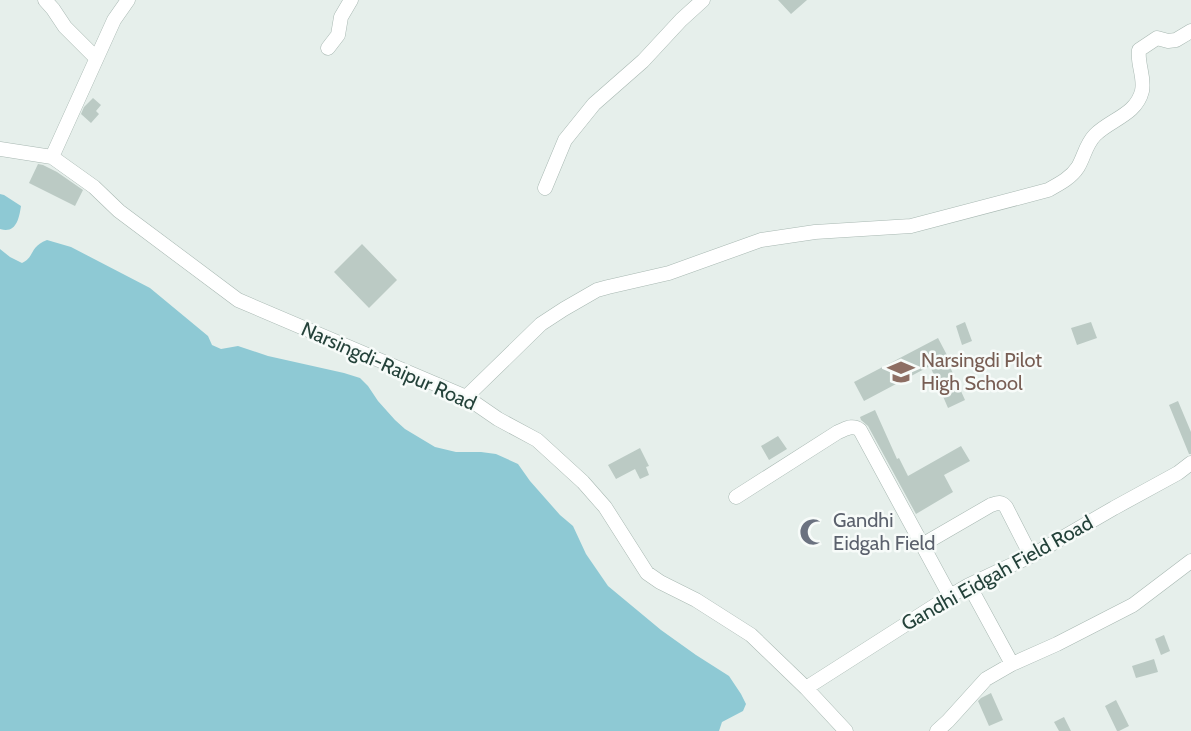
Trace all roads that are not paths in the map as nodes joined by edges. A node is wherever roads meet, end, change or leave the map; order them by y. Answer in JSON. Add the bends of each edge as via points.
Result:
{"nodes":[{"id":1,"x":45,"y":0,"type":"edge"},
{"id":2,"x":128,"y":0,"type":"edge"},
{"id":3,"x":351,"y":0,"type":"edge"},
{"id":4,"x":703,"y":0,"type":"edge"},
{"id":5,"x":1191,"y":32,"type":"edge"},
{"id":6,"x":328,"y":48,"type":"dead end"},
{"id":7,"x":96,"y":58,"type":"junction"},
{"id":8,"x":0,"y":149,"type":"edge"},
{"id":9,"x":52,"y":157,"type":"junction"},
{"id":10,"x":545,"y":188,"type":"dead end"},
{"id":11,"x":466,"y":397,"type":"junction"},
{"id":12,"x":1191,"y":463,"type":"edge"},
{"id":13,"x":736,"y":497,"type":"dead end"},
{"id":14,"x":922,"y":545,"type":"junction"},
{"id":15,"x":1031,"y":556,"type":"junction"},
{"id":16,"x":1191,"y":561,"type":"edge"},
{"id":17,"x":969,"y":585,"type":"junction"},
{"id":18,"x":950,"y":596,"type":"junction"},
{"id":19,"x":1012,"y":664,"type":"junction"},
{"id":20,"x":806,"y":688,"type":"junction"},
{"id":21,"x":846,"y":731,"type":"edge"},
{"id":22,"x":937,"y":731,"type":"edge"}],
"edges":[{"from":1,"to":7,"type":"street"},
{"from":2,"to":7,"type":"street"},
{"from":3,"to":6,"type":"street","via":[[340,17],[338,35]]},
{"from":4,"to":10,"type":"street","via":[[594,104],[565,140]]},
{"from":5,"to":11,"type":"street","via":[[1176,40],[1157,38],[1139,50],[1143,81],[1138,100],[1132,109],[1094,135],[1072,174],[1048,190],[911,226],[814,232],[761,240],[669,273],[608,286],[541,324]]},
{"from":7,"to":9,"type":"street"},
{"from":8,"to":9,"type":"street","name":"Narsingdi-Raipur Road"},
{"from":9,"to":11,"type":"street","name":"Narsingdi-Raipur Road","via":[[238,300]]},
{"from":11,"to":20,"type":"street","name":"Narsingdi-Raipur Road","via":[[537,440],[583,482],[605,507],[647,573],[751,635]]},
{"from":12,"to":15,"type":"street","name":"Gandhi Eidgah Field Road"},
{"from":13,"to":14,"type":"street","via":[[838,432],[854,427],[860,430]]},
{"from":14,"to":15,"type":"street","via":[[998,502],[1006,507]]},
{"from":14,"to":18,"type":"street"},
{"from":15,"to":17,"type":"street","name":"Gandhi Eidgah Field Road"},
{"from":16,"to":19,"type":"street","via":[[1133,605]]},
{"from":17,"to":18,"type":"street","name":"Gandhi Eidgah Field Road"},
{"from":17,"to":19,"type":"street"},
{"from":18,"to":20,"type":"street","name":"Gandhi Eidgah Field Road"},
{"from":19,"to":22,"type":"street","via":[[986,679]]},
{"from":20,"to":21,"type":"street","name":"Narsingdi-Raipur Road"}]}
